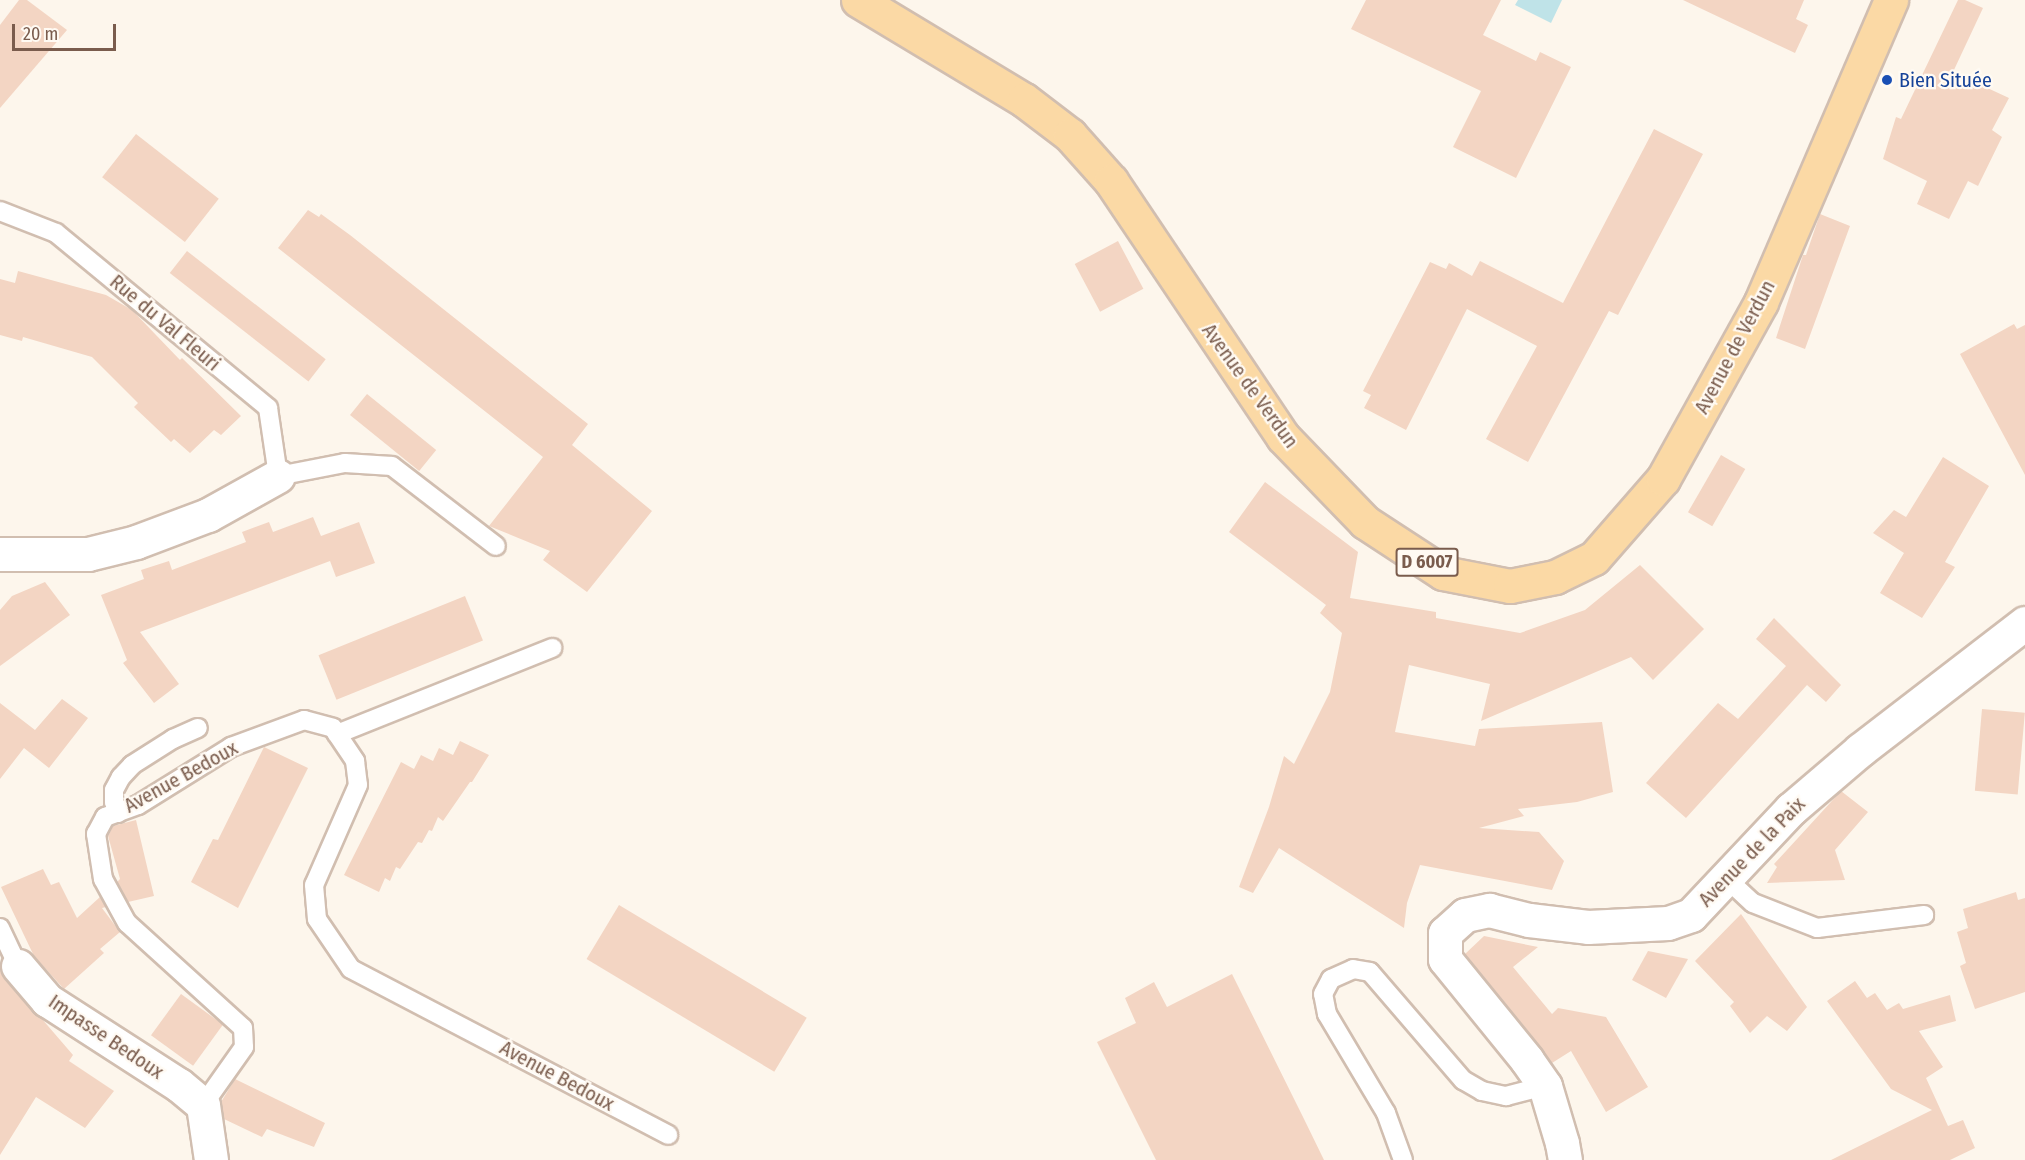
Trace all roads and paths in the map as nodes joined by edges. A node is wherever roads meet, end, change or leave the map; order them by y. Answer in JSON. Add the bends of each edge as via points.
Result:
{"nodes":[{"id":1,"x":858,"y":0,"type":"edge"},
{"id":2,"x":1891,"y":0,"type":"edge"},
{"id":3,"x":0,"y":211,"type":"edge"},
{"id":4,"x":278,"y":476,"type":"junction"},
{"id":5,"x":496,"y":546,"type":"dead end"},
{"id":6,"x":0,"y":554,"type":"edge"},
{"id":7,"x":2025,"y":623,"type":"edge"},
{"id":8,"x":552,"y":648,"type":"dead end"},
{"id":9,"x":198,"y":728,"type":"dead end"},
{"id":10,"x":337,"y":734,"type":"junction"},
{"id":11,"x":118,"y":813,"type":"junction"},
{"id":12,"x":1727,"y":879,"type":"junction"},
{"id":13,"x":1924,"y":915,"type":"dead end"},
{"id":14,"x":0,"y":928,"type":"edge"},
{"id":15,"x":18,"y":966,"type":"joint"},
{"id":16,"x":1545,"y":1086,"type":"junction"},
{"id":17,"x":203,"y":1106,"type":"junction"},
{"id":18,"x":668,"y":1135,"type":"dead end"},
{"id":19,"x":211,"y":1160,"type":"edge"},
{"id":20,"x":1403,"y":1160,"type":"edge"},
{"id":21,"x":1565,"y":1160,"type":"edge"}],
"edges":[{"from":1,"to":2,"type":"main road","name":"Avenue de Verdun","number":"D 6007","via":[[1024,100],[1070,135],[1111,182],[1283,437],[1365,522],[1443,573],[1510,586],[1555,577],[1594,558],[1663,479],[1761,302]]},
{"from":3,"to":4,"type":"lane","name":"Rue du Val Fleuri","via":[[56,233],[268,408]]},
{"from":4,"to":5,"type":"lane","via":[[345,463],[392,466]]},
{"from":4,"to":6,"type":"street","via":[[208,515],[136,542],[88,554]]},
{"from":7,"to":12,"type":"street","name":"Avenue de la Paix","via":[[1860,750],[1791,809]]},
{"from":8,"to":10,"type":"lane"},
{"from":9,"to":11,"type":"lane","via":[[132,765],[114,790]]},
{"from":10,"to":11,"type":"lane","name":"Avenue Bedoux","via":[[333,728],[303,720],[231,747],[138,805]]},
{"from":10,"to":18,"type":"lane","name":"Avenue Bedoux","via":[[355,761],[357,785],[314,885],[317,919],[351,969]]},
{"from":11,"to":17,"type":"lane","name":"Avenue Bedoux","via":[[105,817],[96,834],[103,879],[127,922],[243,1028],[244,1047]]},
{"from":12,"to":13,"type":"lane","via":[[1753,903],[1817,928]]},
{"from":12,"to":16,"type":"street","name":"Avenue de la Paix","via":[[1691,915],[1668,923],[1587,927],[1528,920],[1488,910],[1465,915],[1445,933],[1445,959]]},
{"from":14,"to":15,"type":"lane","name":"Impasse Bedoux"},
{"from":15,"to":17,"type":"street","name":"Impasse Bedoux","via":[[47,1000],[179,1085]]},
{"from":16,"to":20,"type":"lane","via":[[1506,1096],[1482,1091],[1463,1080],[1370,972],[1353,969],[1331,979],[1323,994],[1327,1014],[1386,1113]]},
{"from":16,"to":21,"type":"street","name":"Avenue de la Paix"},
{"from":17,"to":19,"type":"street"}]}
